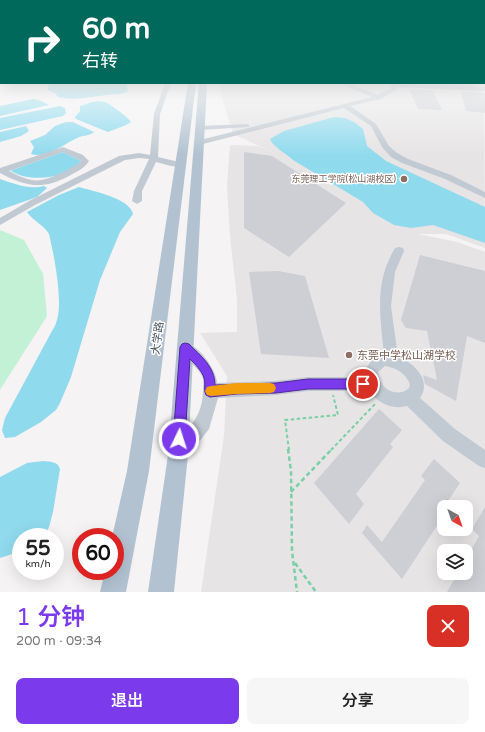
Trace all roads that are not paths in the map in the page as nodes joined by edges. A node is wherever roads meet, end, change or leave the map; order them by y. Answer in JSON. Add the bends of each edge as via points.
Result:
{"nodes":[{"id":1,"x":162,"y":100,"type":"edge"},
{"id":2,"x":190,"y":100,"type":"edge"},
{"id":3,"x":202,"y":100,"type":"edge"},
{"id":4,"x":372,"y":100,"type":"edge"},
{"id":5,"x":345,"y":106,"type":"junction"},
{"id":6,"x":268,"y":125,"type":"junction"},
{"id":7,"x":200,"y":135,"type":"junction"},
{"id":8,"x":154,"y":158,"type":"junction"},
{"id":9,"x":180,"y":165,"type":"junction"},
{"id":10,"x":1,"y":171,"type":"edge"},
{"id":11,"x":49,"y":181,"type":"junction"},
{"id":12,"x":59,"y":190,"type":"junction"},
{"id":13,"x":485,"y":195,"type":"edge"},
{"id":14,"x":137,"y":201,"type":"dead end"},
{"id":15,"x":0,"y":222,"type":"edge"},
{"id":16,"x":399,"y":250,"type":"dead end"},
{"id":17,"x":185,"y":347,"type":"junction"},
{"id":18,"x":392,"y":360,"type":"junction"},
{"id":19,"x":373,"y":384,"type":"junction"},
{"id":20,"x":210,"y":391,"type":"junction"},
{"id":21,"x":410,"y":399,"type":"junction"},
{"id":22,"x":178,"y":455,"type":"junction"},
{"id":23,"x":485,"y":460,"type":"edge"},
{"id":24,"x":113,"y":592,"type":"edge"},
{"id":25,"x":161,"y":592,"type":"edge"}],
"edges":[{"from":1,"to":8,"type":"street","via":[[157,114]]},
{"from":2,"to":9,"type":"main road","name":"大学路"},
{"from":3,"to":7,"type":"main road"},
{"from":4,"to":5,"type":"street"},
{"from":5,"to":6,"type":"street"},
{"from":5,"to":13,"type":"street","via":[[374,125],[386,147],[394,155]]},
{"from":6,"to":7,"type":"street"},
{"from":6,"to":7,"type":"street"},
{"from":7,"to":17,"type":"main road"},
{"from":8,"to":9,"type":"street"},
{"from":8,"to":12,"type":"street","via":[[139,155],[122,158]]},
{"from":8,"to":14,"type":"street","via":[[138,191]]},
{"from":9,"to":24,"type":"main road","name":"大学路","via":[[138,471]]},
{"from":10,"to":11,"type":"street","via":[[29,182]]},
{"from":10,"to":11,"type":"street","via":[[63,149],[85,161],[74,170]]},
{"from":11,"to":12,"type":"street"},
{"from":12,"to":15,"type":"street"},
{"from":16,"to":18,"type":"street","via":[[389,272],[385,306]]},
{"from":17,"to":20,"type":"street","via":[[202,364],[210,377]]},
{"from":17,"to":22,"type":"main road"},
{"from":18,"to":19,"type":"street","via":[[378,362],[374,366],[371,371]]},
{"from":18,"to":21,"type":"street","via":[[407,367],[416,381],[415,394]]},
{"from":19,"to":20,"type":"street","via":[[308,384]]},
{"from":19,"to":21,"type":"street","via":[[383,395],[397,401]]},
{"from":20,"to":22,"type":"street","via":[[204,423]]},
{"from":21,"to":23,"type":"street","via":[[449,435]]},
{"from":22,"to":25,"type":"main road"}]}
